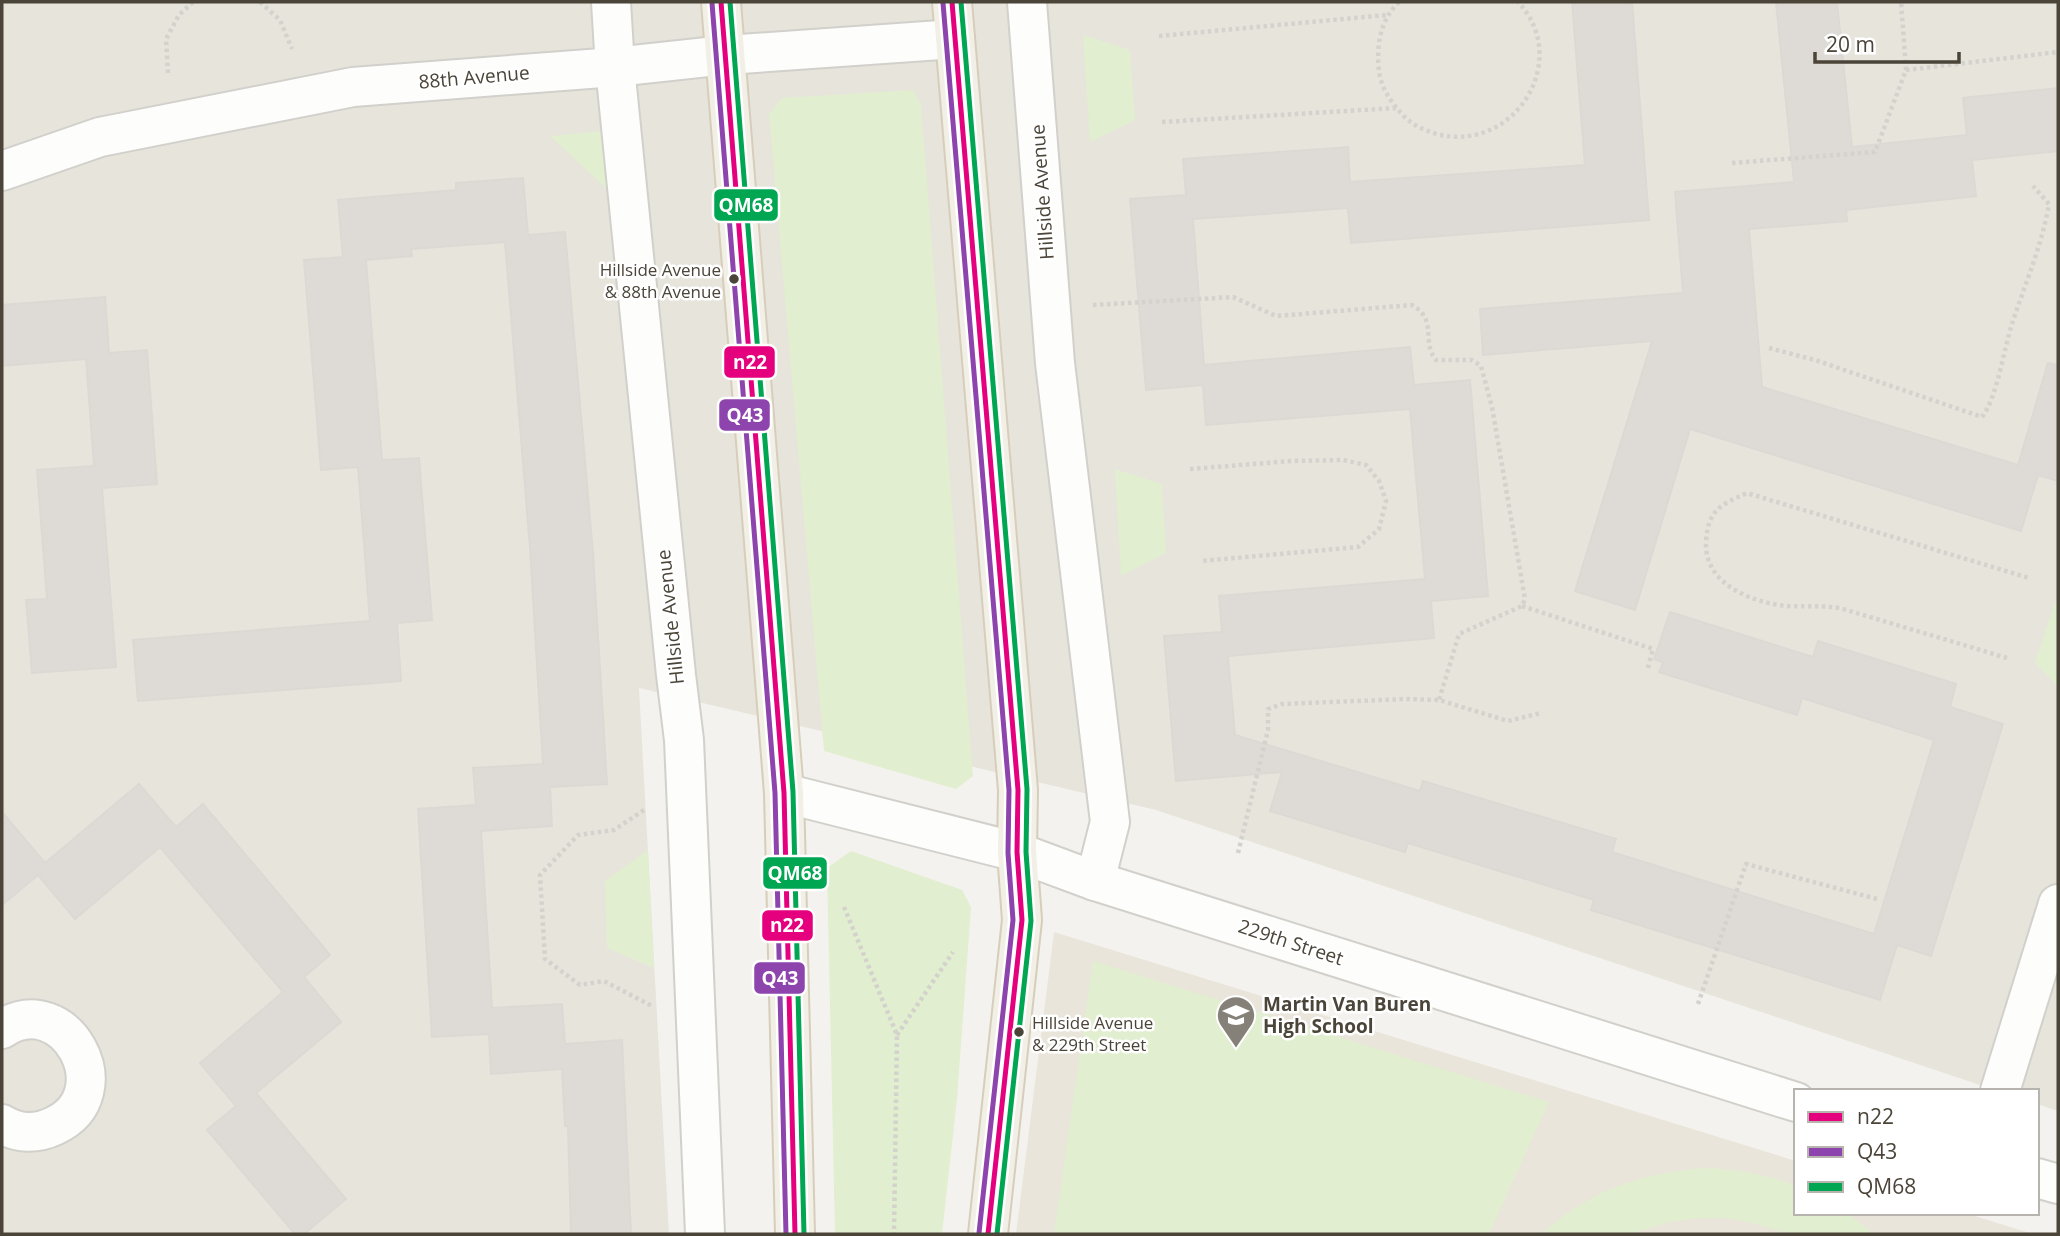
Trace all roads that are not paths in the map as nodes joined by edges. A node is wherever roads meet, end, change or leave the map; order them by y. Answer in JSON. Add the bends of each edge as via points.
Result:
{"nodes":[{"id":1,"x":611,"y":2,"type":"edge"},
{"id":2,"x":721,"y":2,"type":"edge"},
{"id":3,"x":952,"y":2,"type":"edge"},
{"id":4,"x":1027,"y":2,"type":"edge"},
{"id":5,"x":955,"y":39,"type":"junction"},
{"id":6,"x":726,"y":55,"type":"junction"},
{"id":7,"x":615,"y":67,"type":"junction"},
{"id":8,"x":2,"y":171,"type":"edge"},
{"id":9,"x":784,"y":793,"type":"junction"},
{"id":10,"x":1017,"y":852,"type":"junction"},
{"id":11,"x":1095,"y":881,"type":"junction"},
{"id":12,"x":2058,"y":904,"type":"edge"},
{"id":13,"x":2,"y":1029,"type":"edge"},
{"id":14,"x":2001,"y":1089,"type":"edge"},
{"id":15,"x":1794,"y":1101,"type":"edge"},
{"id":16,"x":2,"y":1124,"type":"edge"},
{"id":17,"x":2039,"y":1179,"type":"edge"},
{"id":18,"x":2058,"y":1184,"type":"edge"},
{"id":19,"x":705,"y":1234,"type":"edge"},
{"id":20,"x":795,"y":1234,"type":"edge"},
{"id":21,"x":988,"y":1234,"type":"edge"}],
"edges":[{"from":1,"to":7,"type":"street","name":"Hillside Avenue"},
{"from":2,"to":6,"type":"main road"},
{"from":3,"to":5,"type":"main road"},
{"from":4,"to":11,"type":"street","name":"Hillside Avenue","via":[[1055,363],[1110,822]]},
{"from":5,"to":6,"type":"street","name":"88th Avenue"},
{"from":5,"to":10,"type":"main road","via":[[1018,790]]},
{"from":6,"to":7,"type":"street","name":"88th Avenue"},
{"from":6,"to":9,"type":"main road"},
{"from":7,"to":8,"type":"street","name":"88th Avenue","via":[[353,87],[100,137]]},
{"from":7,"to":19,"type":"street","name":"Hillside Avenue","via":[[684,740]]},
{"from":9,"to":10,"type":"street","name":"229th Street"},
{"from":9,"to":20,"type":"main road"},
{"from":10,"to":11,"type":"street","name":"229th Street"},
{"from":10,"to":21,"type":"main road","via":[[1022,920]]},
{"from":11,"to":15,"type":"street","name":"229th Street"},
{"from":12,"to":14,"type":"street"},
{"from":13,"to":16,"type":"street","via":[[27,1020],[64,1031],[84,1061],[86,1078],[83,1096],[61,1123],[26,1132]]},
{"from":17,"to":18,"type":"street"}]}
